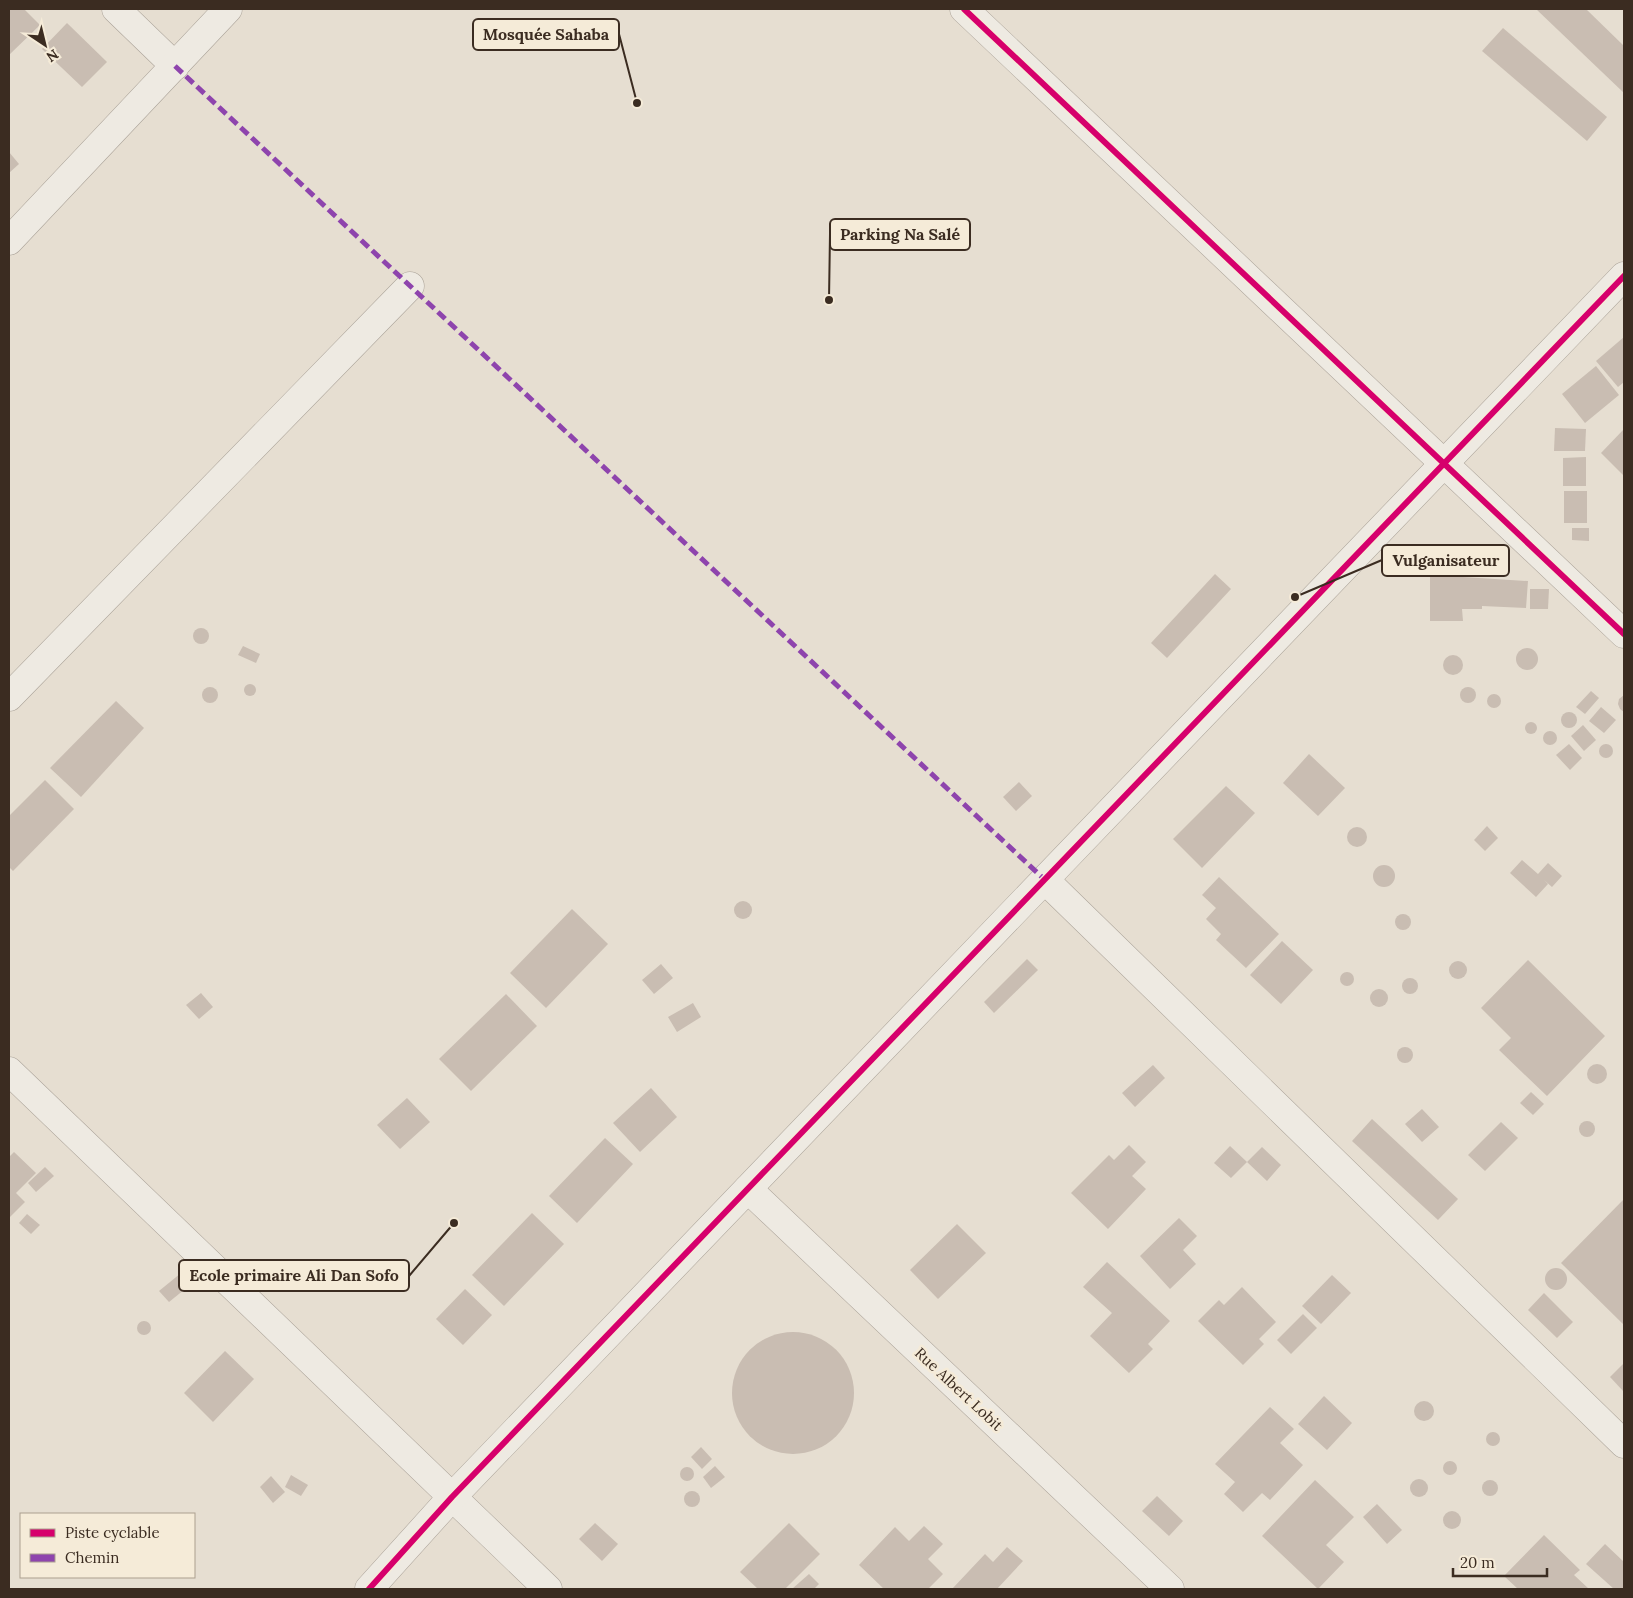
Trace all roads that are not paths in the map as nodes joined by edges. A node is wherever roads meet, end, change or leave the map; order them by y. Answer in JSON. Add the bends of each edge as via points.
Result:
{"nodes":[{"id":1,"x":116,"y":9,"type":"edge"},
{"id":2,"x":228,"y":9,"type":"edge"},
{"id":3,"x":964,"y":9,"type":"edge"},
{"id":4,"x":175,"y":66,"type":"junction"},
{"id":5,"x":9,"y":240,"type":"edge"},
{"id":6,"x":1624,"y":276,"type":"edge"},
{"id":7,"x":410,"y":286,"type":"dead end"},
{"id":8,"x":1444,"y":463,"type":"junction"},
{"id":9,"x":1624,"y":634,"type":"edge"},
{"id":10,"x":9,"y":697,"type":"edge"},
{"id":11,"x":1045,"y":880,"type":"junction"},
{"id":12,"x":9,"y":1071,"type":"edge"},
{"id":13,"x":748,"y":1189,"type":"junction"},
{"id":14,"x":1624,"y":1444,"type":"edge"},
{"id":15,"x":452,"y":1497,"type":"junction"},
{"id":16,"x":368,"y":1589,"type":"edge"},
{"id":17,"x":548,"y":1589,"type":"edge"},
{"id":18,"x":1170,"y":1589,"type":"edge"}],
"edges":[{"from":1,"to":4,"type":"street"},
{"from":2,"to":4,"type":"street"},
{"from":3,"to":8,"type":"street"},
{"from":4,"to":5,"type":"street"},
{"from":6,"to":8,"type":"street"},
{"from":7,"to":10,"type":"street"},
{"from":8,"to":9,"type":"street"},
{"from":8,"to":11,"type":"street"},
{"from":11,"to":13,"type":"street"},
{"from":11,"to":14,"type":"street"},
{"from":12,"to":15,"type":"street"},
{"from":13,"to":15,"type":"street"},
{"from":13,"to":18,"type":"street","name":"Rue Albert Lobit"},
{"from":15,"to":16,"type":"street"},
{"from":15,"to":17,"type":"street"}]}
